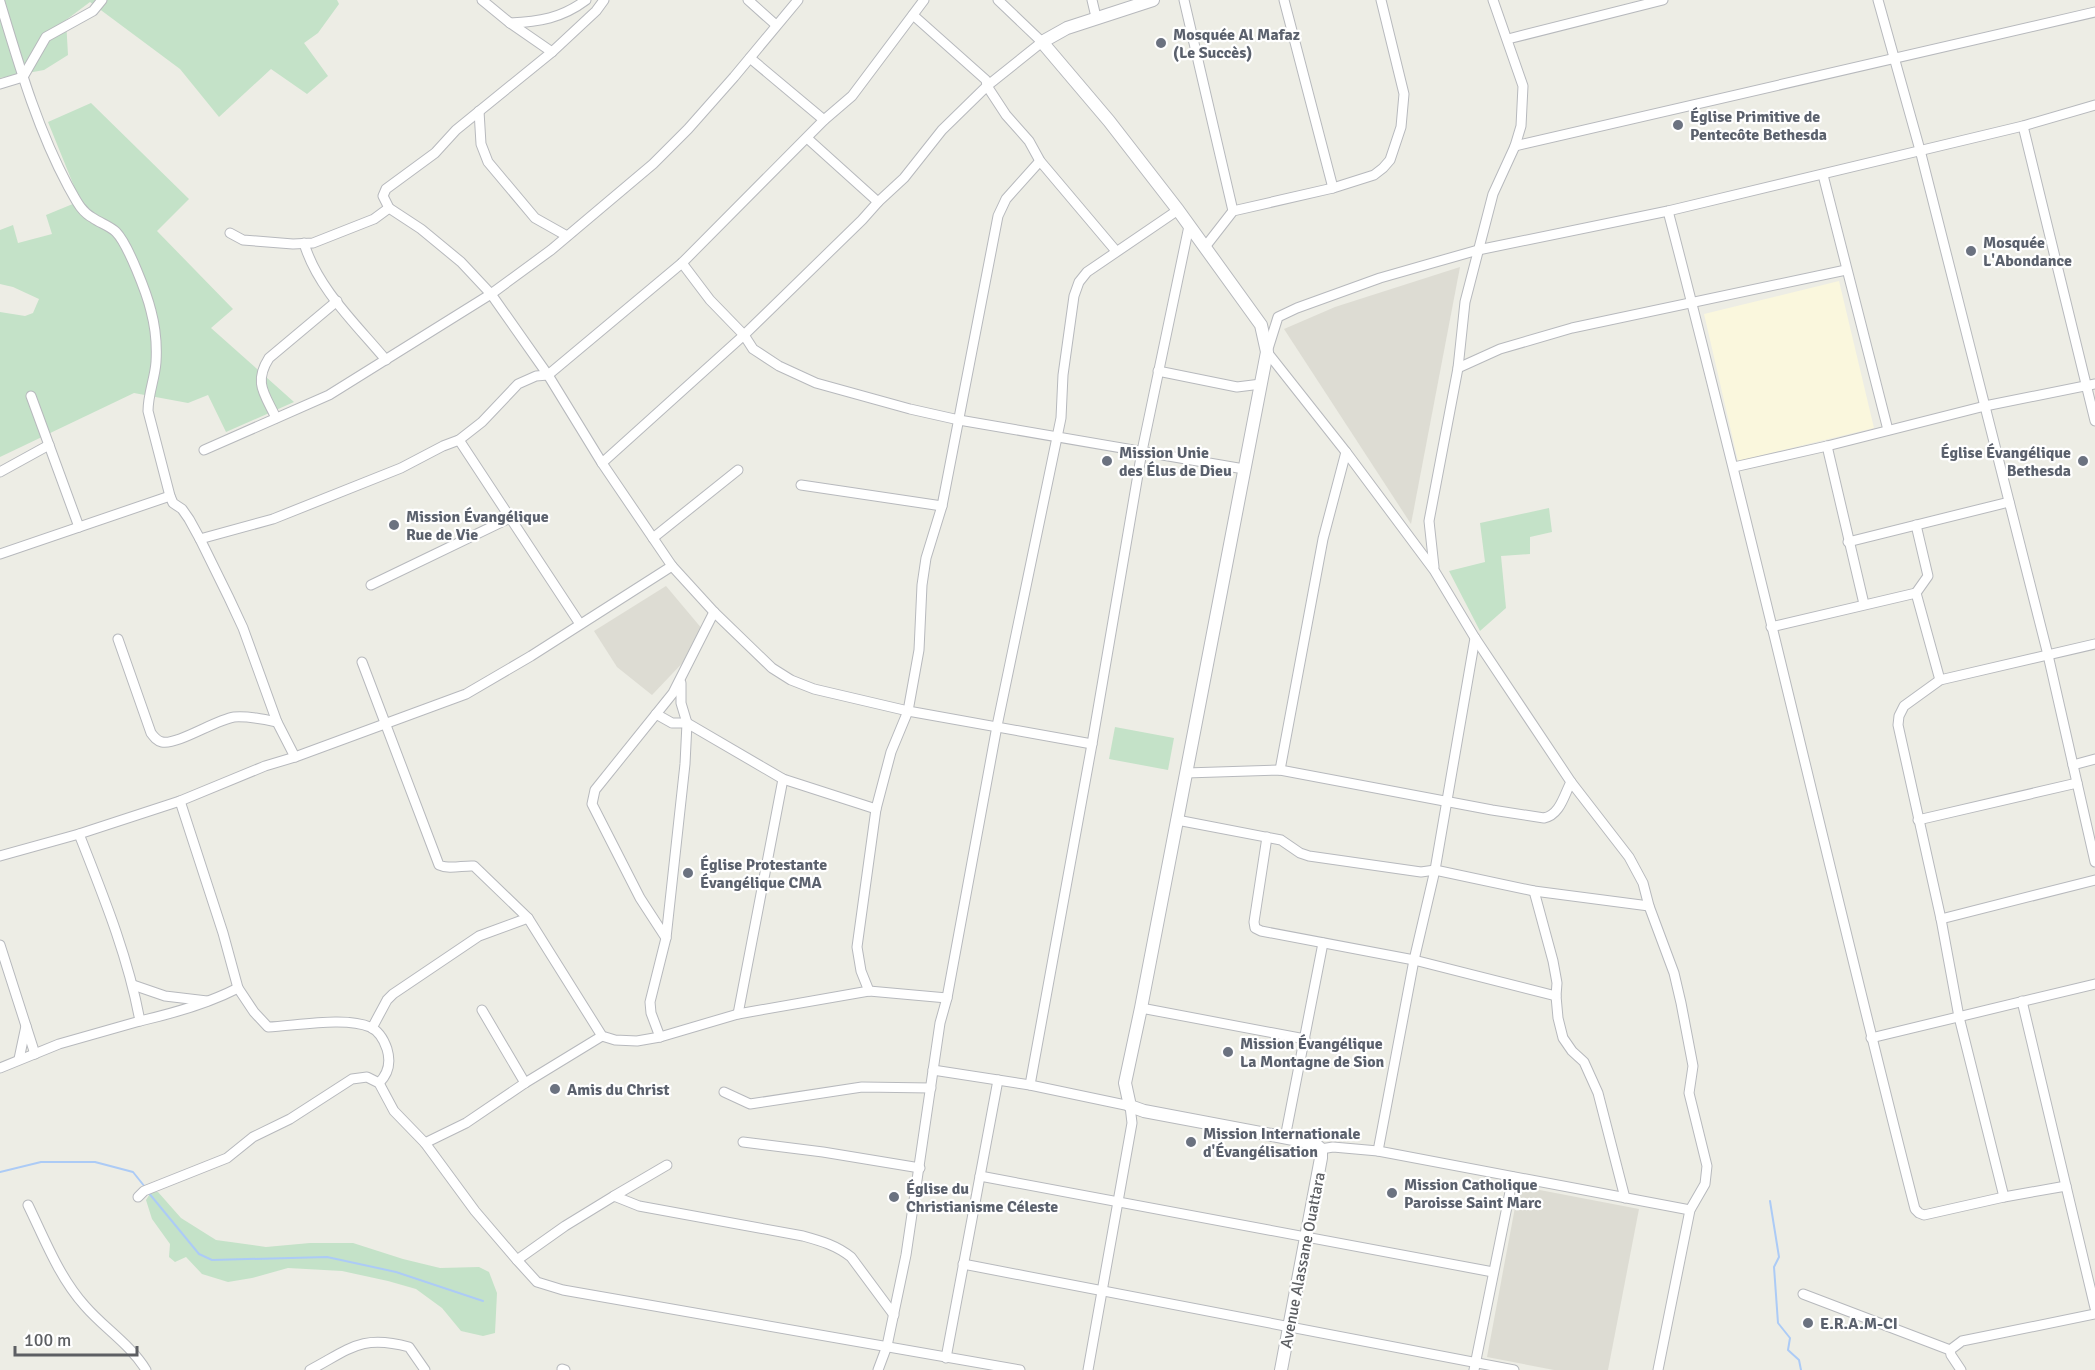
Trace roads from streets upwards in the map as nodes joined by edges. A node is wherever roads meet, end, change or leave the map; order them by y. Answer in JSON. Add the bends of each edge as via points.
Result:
{"nodes":[{"id":1,"x":102,"y":0,"type":"edge"},
{"id":2,"x":482,"y":0,"type":"edge"},
{"id":3,"x":586,"y":0,"type":"edge"},
{"id":4,"x":604,"y":0,"type":"edge"},
{"id":5,"x":748,"y":0,"type":"edge"},
{"id":6,"x":798,"y":0,"type":"edge"},
{"id":7,"x":924,"y":0,"type":"edge"},
{"id":8,"x":998,"y":0,"type":"edge"},
{"id":9,"x":1092,"y":0,"type":"edge"},
{"id":10,"x":1153,"y":0,"type":"edge"},
{"id":11,"x":1184,"y":0,"type":"edge"},
{"id":12,"x":1284,"y":0,"type":"edge"},
{"id":13,"x":1382,"y":0,"type":"edge"},
{"id":14,"x":1493,"y":0,"type":"edge"},
{"id":15,"x":1663,"y":0,"type":"edge"},
{"id":16,"x":1878,"y":0,"type":"edge"},
{"id":17,"x":0,"y":2,"type":"edge"},
{"id":18,"x":2095,"y":12,"type":"edge"},
{"id":19,"x":913,"y":15,"type":"junction"},
{"id":20,"x":1096,"y":17,"type":"junction"},
{"id":21,"x":510,"y":23,"type":"junction"},
{"id":22,"x":776,"y":25,"type":"junction"},
{"id":23,"x":1508,"y":39,"type":"junction"},
{"id":24,"x":1042,"y":42,"type":"junction"},
{"id":25,"x":552,"y":52,"type":"junction"},
{"id":26,"x":750,"y":58,"type":"junction"},
{"id":27,"x":1893,"y":59,"type":"junction"},
{"id":28,"x":23,"y":77,"type":"junction"},
{"id":29,"x":0,"y":84,"type":"edge"},
{"id":30,"x":987,"y":86,"type":"junction"},
{"id":31,"x":2095,"y":105,"type":"edge"},
{"id":32,"x":479,"y":111,"type":"junction"},
{"id":33,"x":824,"y":120,"type":"junction"},
{"id":34,"x":2023,"y":126,"type":"junction"},
{"id":35,"x":807,"y":138,"type":"junction"},
{"id":36,"x":1515,"y":146,"type":"junction"},
{"id":37,"x":1920,"y":150,"type":"junction"},
{"id":38,"x":1040,"y":161,"type":"junction"},
{"id":39,"x":1822,"y":175,"type":"junction"},
{"id":40,"x":1333,"y":188,"type":"junction"},
{"id":41,"x":878,"y":202,"type":"junction"},
{"id":42,"x":389,"y":208,"type":"junction"},
{"id":43,"x":1178,"y":210,"type":"junction"},
{"id":44,"x":1233,"y":211,"type":"junction"},
{"id":45,"x":1668,"y":211,"type":"junction"},
{"id":46,"x":1189,"y":226,"type":"junction"},
{"id":47,"x":230,"y":233,"type":"dead end"},
{"id":48,"x":567,"y":236,"type":"junction"},
{"id":49,"x":304,"y":243,"type":"junction"},
{"id":50,"x":1205,"y":248,"type":"junction"},
{"id":51,"x":1116,"y":250,"type":"junction"},
{"id":52,"x":1478,"y":250,"type":"junction"},
{"id":53,"x":682,"y":262,"type":"junction"},
{"id":54,"x":1846,"y":270,"type":"junction"},
{"id":55,"x":491,"y":294,"type":"junction"},
{"id":56,"x":337,"y":301,"type":"junction"},
{"id":57,"x":1692,"y":301,"type":"junction"},
{"id":58,"x":744,"y":335,"type":"junction"},
{"id":59,"x":1267,"y":352,"type":"junction"},
{"id":60,"x":386,"y":360,"type":"junction"},
{"id":61,"x":1458,"y":368,"type":"junction"},
{"id":62,"x":1158,"y":371,"type":"junction"},
{"id":63,"x":548,"y":375,"type":"junction"},
{"id":64,"x":1261,"y":384,"type":"junction"},
{"id":65,"x":2091,"y":385,"type":"edge"},
{"id":66,"x":31,"y":396,"type":"dead end"},
{"id":67,"x":1985,"y":406,"type":"junction"},
{"id":68,"x":276,"y":418,"type":"junction"},
{"id":69,"x":959,"y":420,"type":"junction"},
{"id":70,"x":2095,"y":421,"type":"edge"},
{"id":71,"x":1888,"y":430,"type":"junction"},
{"id":72,"x":1056,"y":436,"type":"junction"},
{"id":73,"x":459,"y":440,"type":"junction"},
{"id":74,"x":49,"y":445,"type":"junction"},
{"id":75,"x":1827,"y":446,"type":"junction"},
{"id":76,"x":204,"y":450,"type":"dead end"},
{"id":77,"x":1142,"y":451,"type":"junction"},
{"id":78,"x":1346,"y":452,"type":"junction"},
{"id":79,"x":602,"y":464,"type":"junction"},
{"id":80,"x":1734,"y":467,"type":"junction"},
{"id":81,"x":738,"y":470,"type":"dead end"},
{"id":82,"x":1244,"y":470,"type":"junction"},
{"id":83,"x":0,"y":472,"type":"edge"},
{"id":84,"x":801,"y":485,"type":"dead end"},
{"id":85,"x":170,"y":496,"type":"junction"},
{"id":86,"x":2009,"y":502,"type":"junction"},
{"id":87,"x":942,"y":506,"type":"junction"},
{"id":88,"x":510,"y":518,"type":"junction"},
{"id":89,"x":1916,"y":525,"type":"junction"},
{"id":90,"x":79,"y":527,"type":"junction"},
{"id":91,"x":653,"y":538,"type":"junction"},
{"id":92,"x":200,"y":540,"type":"junction"},
{"id":93,"x":1848,"y":542,"type":"junction"},
{"id":94,"x":0,"y":554,"type":"edge"},
{"id":95,"x":672,"y":567,"type":"junction"},
{"id":96,"x":1434,"y":570,"type":"junction"},
{"id":97,"x":371,"y":585,"type":"dead end"},
{"id":98,"x":1916,"y":593,"type":"junction"},
{"id":99,"x":1864,"y":604,"type":"junction"},
{"id":100,"x":714,"y":612,"type":"junction"},
{"id":101,"x":580,"y":624,"type":"junction"},
{"id":102,"x":1771,"y":627,"type":"junction"},
{"id":103,"x":1475,"y":638,"type":"junction"},
{"id":104,"x":118,"y":639,"type":"dead end"},
{"id":105,"x":2095,"y":644,"type":"edge"},
{"id":106,"x":2048,"y":655,"type":"junction"},
{"id":107,"x":362,"y":662,"type":"dead end"},
{"id":108,"x":1940,"y":680,"type":"junction"},
{"id":109,"x":681,"y":681,"type":"junction"},
{"id":110,"x":908,"y":711,"type":"junction"},
{"id":111,"x":656,"y":714,"type":"junction"},
{"id":112,"x":277,"y":722,"type":"junction"},
{"id":113,"x":386,"y":723,"type":"junction"},
{"id":114,"x":687,"y":723,"type":"junction"},
{"id":115,"x":997,"y":726,"type":"junction"},
{"id":116,"x":1092,"y":744,"type":"junction"},
{"id":117,"x":295,"y":757,"type":"junction"},
{"id":118,"x":2095,"y":759,"type":"edge"},
{"id":119,"x":2073,"y":765,"type":"junction"},
{"id":120,"x":1280,"y":770,"type":"junction"},
{"id":121,"x":1186,"y":773,"type":"junction"},
{"id":122,"x":783,"y":779,"type":"junction"},
{"id":123,"x":1571,"y":782,"type":"junction"},
{"id":124,"x":2078,"y":783,"type":"junction"},
{"id":125,"x":180,"y":801,"type":"junction"},
{"id":126,"x":1447,"y":801,"type":"junction"},
{"id":127,"x":876,"y":809,"type":"junction"},
{"id":128,"x":1177,"y":820,"type":"junction"},
{"id":129,"x":1918,"y":820,"type":"junction"},
{"id":130,"x":79,"y":834,"type":"junction"},
{"id":131,"x":1267,"y":837,"type":"junction"},
{"id":132,"x":0,"y":856,"type":"edge"},
{"id":133,"x":2095,"y":862,"type":"edge"},
{"id":134,"x":1435,"y":870,"type":"junction"},
{"id":135,"x":2095,"y":880,"type":"edge"},
{"id":136,"x":1534,"y":891,"type":"junction"},
{"id":137,"x":1649,"y":906,"type":"junction"},
{"id":138,"x":528,"y":918,"type":"junction"},
{"id":139,"x":1941,"y":919,"type":"junction"},
{"id":140,"x":666,"y":938,"type":"junction"},
{"id":141,"x":1323,"y":943,"type":"junction"},
{"id":142,"x":0,"y":945,"type":"edge"},
{"id":143,"x":1414,"y":960,"type":"junction"},
{"id":144,"x":2095,"y":984,"type":"edge"},
{"id":145,"x":133,"y":985,"type":"junction"},
{"id":146,"x":238,"y":988,"type":"junction"},
{"id":147,"x":868,"y":992,"type":"junction"},
{"id":148,"x":1556,"y":996,"type":"junction"},
{"id":149,"x":947,"y":998,"type":"junction"},
{"id":150,"x":212,"y":1001,"type":"junction"},
{"id":151,"x":2022,"y":1001,"type":"junction"},
{"id":152,"x":1142,"y":1008,"type":"junction"},
{"id":153,"x":482,"y":1010,"type":"dead end"},
{"id":154,"x":738,"y":1014,"type":"junction"},
{"id":155,"x":1959,"y":1017,"type":"junction"},
{"id":156,"x":140,"y":1021,"type":"junction"},
{"id":157,"x":26,"y":1026,"type":"junction"},
{"id":158,"x":372,"y":1028,"type":"junction"},
{"id":159,"x":602,"y":1036,"type":"junction"},
{"id":160,"x":660,"y":1037,"type":"junction"},
{"id":161,"x":1871,"y":1038,"type":"junction"},
{"id":162,"x":1305,"y":1039,"type":"junction"},
{"id":163,"x":35,"y":1054,"type":"junction"},
{"id":164,"x":19,"y":1059,"type":"junction"},
{"id":165,"x":0,"y":1068,"type":"edge"},
{"id":166,"x":933,"y":1070,"type":"junction"},
{"id":167,"x":998,"y":1080,"type":"junction"},
{"id":168,"x":380,"y":1083,"type":"junction"},
{"id":169,"x":525,"y":1083,"type":"junction"},
{"id":170,"x":1030,"y":1084,"type":"junction"},
{"id":171,"x":931,"y":1088,"type":"junction"},
{"id":172,"x":724,"y":1092,"type":"dead end"},
{"id":173,"x":1130,"y":1106,"type":"junction"},
{"id":174,"x":1286,"y":1138,"type":"junction"},
{"id":175,"x":743,"y":1142,"type":"dead end"},
{"id":176,"x":424,"y":1143,"type":"junction"},
{"id":177,"x":1321,"y":1149,"type":"junction"},
{"id":178,"x":1378,"y":1151,"type":"junction"},
{"id":179,"x":667,"y":1165,"type":"dead end"},
{"id":180,"x":920,"y":1168,"type":"junction"},
{"id":181,"x":980,"y":1176,"type":"junction"},
{"id":182,"x":1513,"y":1177,"type":"junction"},
{"id":183,"x":2066,"y":1186,"type":"junction"},
{"id":184,"x":614,"y":1196,"type":"junction"},
{"id":185,"x":138,"y":1197,"type":"dead end"},
{"id":186,"x":2004,"y":1197,"type":"junction"},
{"id":187,"x":1625,"y":1198,"type":"junction"},
{"id":188,"x":1118,"y":1202,"type":"junction"},
{"id":189,"x":28,"y":1205,"type":"dead end"},
{"id":190,"x":1690,"y":1210,"type":"junction"},
{"id":191,"x":1306,"y":1238,"type":"junction"},
{"id":192,"x":517,"y":1260,"type":"junction"},
{"id":193,"x":963,"y":1264,"type":"junction"},
{"id":194,"x":1493,"y":1272,"type":"junction"},
{"id":195,"x":1102,"y":1292,"type":"junction"},
{"id":196,"x":1803,"y":1294,"type":"dead end"},
{"id":197,"x":2095,"y":1308,"type":"edge"},
{"id":198,"x":2095,"y":1314,"type":"edge"},
{"id":199,"x":894,"y":1315,"type":"junction"},
{"id":200,"x":1289,"y":1328,"type":"junction"},
{"id":201,"x":887,"y":1346,"type":"junction"},
{"id":202,"x":1950,"y":1350,"type":"junction"},
{"id":203,"x":946,"y":1358,"type":"junction"},
{"id":204,"x":1475,"y":1366,"type":"edge"},
{"id":205,"x":146,"y":1370,"type":"edge"},
{"id":206,"x":310,"y":1370,"type":"edge"},
{"id":207,"x":425,"y":1370,"type":"edge"},
{"id":208,"x":878,"y":1370,"type":"edge"},
{"id":209,"x":1020,"y":1370,"type":"edge"},
{"id":210,"x":1089,"y":1370,"type":"edge"},
{"id":211,"x":1281,"y":1370,"type":"edge"},
{"id":212,"x":1514,"y":1370,"type":"edge"},
{"id":213,"x":1658,"y":1370,"type":"edge"},
{"id":214,"x":1961,"y":1370,"type":"edge"}],
"edges":[{"from":1,"to":28,"type":"street","via":[[93,11],[46,37]]},
{"from":2,"to":21,"type":"street"},
{"from":3,"to":21,"type":"street","via":[[565,14],[537,22]]},
{"from":4,"to":25,"type":"street"},
{"from":5,"to":22,"type":"street"},
{"from":6,"to":22,"type":"street"},
{"from":7,"to":19,"type":"street"},
{"from":8,"to":24,"type":"street"},
{"from":9,"to":20,"type":"street"},
{"from":10,"to":20,"type":"street"},
{"from":11,"to":44,"type":"street"},
{"from":12,"to":40,"type":"street"},
{"from":13,"to":40,"type":"street","via":[[1404,94],[1401,126],[1390,160],[1383,168],[1374,175]]},
{"from":14,"to":23,"type":"street"},
{"from":15,"to":23,"type":"street"},
{"from":16,"to":27,"type":"street"},
{"from":17,"to":28,"type":"street"},
{"from":18,"to":27,"type":"street"},
{"from":19,"to":30,"type":"street","via":[[986,80]]},
{"from":19,"to":33,"type":"street","via":[[852,96]]},
{"from":20,"to":24,"type":"street"},
{"from":21,"to":25,"type":"street"},
{"from":22,"to":26,"type":"street"},
{"from":23,"to":36,"type":"street","via":[[1524,96]]},
{"from":24,"to":30,"type":"street"},
{"from":24,"to":43,"type":"street"},
{"from":25,"to":32,"type":"street"},
{"from":26,"to":33,"type":"street"},
{"from":26,"to":48,"type":"street","via":[[653,164]]},
{"from":27,"to":36,"type":"street"},
{"from":27,"to":37,"type":"street"},
{"from":28,"to":29,"type":"street"},
{"from":28,"to":85,"type":"street","via":[[59,170],[81,209],[116,232],[124,243],[151,312],[156,363],[148,411]]},
{"from":30,"to":38,"type":"street"},
{"from":30,"to":41,"type":"street"},
{"from":31,"to":34,"type":"street"},
{"from":32,"to":42,"type":"street","via":[[435,153],[386,189],[383,196]]},
{"from":32,"to":48,"type":"street","via":[[481,144],[488,162],[535,219]]},
{"from":33,"to":35,"type":"street"},
{"from":34,"to":37,"type":"street"},
{"from":34,"to":65,"type":"street"},
{"from":35,"to":41,"type":"street"},
{"from":35,"to":53,"type":"street"},
{"from":36,"to":52,"type":"street","via":[[1493,194]]},
{"from":37,"to":39,"type":"street"},
{"from":37,"to":67,"type":"street"},
{"from":38,"to":51,"type":"street"},
{"from":38,"to":69,"type":"street","via":[[1006,199],[998,216]]},
{"from":39,"to":45,"type":"street"},
{"from":39,"to":54,"type":"street"},
{"from":40,"to":44,"type":"street"},
{"from":41,"to":58,"type":"street"},
{"from":42,"to":49,"type":"street","via":[[374,219],[326,239]]},
{"from":42,"to":55,"type":"street","via":[[461,262]]},
{"from":43,"to":46,"type":"street"},
{"from":43,"to":51,"type":"street"},
{"from":44,"to":50,"type":"street"},
{"from":45,"to":52,"type":"street"},
{"from":45,"to":57,"type":"street"},
{"from":46,"to":50,"type":"street"},
{"from":46,"to":62,"type":"street"},
{"from":47,"to":49,"type":"street","via":[[243,240]]},
{"from":48,"to":55,"type":"street"},
{"from":49,"to":56,"type":"street","via":[[309,261]]},
{"from":50,"to":59,"type":"street","via":[[1261,325]]},
{"from":51,"to":72,"type":"street","via":[[1087,272],[1074,296]]},
{"from":52,"to":59,"type":"street","via":[[1380,278],[1288,312],[1278,317]]},
{"from":52,"to":61,"type":"street","via":[[1466,302]]},
{"from":53,"to":58,"type":"street","via":[[710,300]]},
{"from":53,"to":63,"type":"street"},
{"from":54,"to":57,"type":"street"},
{"from":54,"to":71,"type":"street"},
{"from":55,"to":60,"type":"street"},
{"from":55,"to":63,"type":"street"},
{"from":56,"to":60,"type":"street"},
{"from":56,"to":68,"type":"street","via":[[269,358],[262,369],[262,386]]},
{"from":57,"to":61,"type":"street","via":[[1572,328],[1500,349]]},
{"from":57,"to":80,"type":"street"},
{"from":58,"to":69,"type":"street","via":[[753,349],[766,358],[816,383]]},
{"from":58,"to":79,"type":"street"},
{"from":59,"to":64,"type":"street"},
{"from":59,"to":78,"type":"street"},
{"from":60,"to":68,"type":"street","via":[[328,395]]},
{"from":61,"to":96,"type":"street","via":[[1429,521]]},
{"from":62,"to":64,"type":"street","via":[[1237,387]]},
{"from":62,"to":77,"type":"street"},
{"from":63,"to":73,"type":"street","via":[[518,384]]},
{"from":63,"to":79,"type":"street"},
{"from":64,"to":82,"type":"street"},
{"from":65,"to":67,"type":"street"},
{"from":65,"to":70,"type":"street"},
{"from":66,"to":74,"type":"street"},
{"from":67,"to":71,"type":"street"},
{"from":67,"to":86,"type":"street"},
{"from":68,"to":76,"type":"street"},
{"from":69,"to":72,"type":"street"},
{"from":69,"to":87,"type":"street"},
{"from":71,"to":75,"type":"street"},
{"from":72,"to":77,"type":"street"},
{"from":72,"to":115,"type":"street"},
{"from":73,"to":88,"type":"street"},
{"from":73,"to":92,"type":"street","via":[[273,519]]},
{"from":74,"to":83,"type":"street"},
{"from":74,"to":90,"type":"street"},
{"from":75,"to":80,"type":"street"},
{"from":75,"to":93,"type":"street"},
{"from":77,"to":82,"type":"street"},
{"from":77,"to":116,"type":"street"},
{"from":78,"to":96,"type":"street"},
{"from":78,"to":120,"type":"street","via":[[1323,539]]},
{"from":79,"to":91,"type":"street"},
{"from":80,"to":102,"type":"street"},
{"from":81,"to":91,"type":"street"},
{"from":82,"to":121,"type":"street"},
{"from":84,"to":87,"type":"street"},
{"from":85,"to":90,"type":"street"},
{"from":85,"to":92,"type":"street"},
{"from":86,"to":89,"type":"street"},
{"from":86,"to":106,"type":"street"},
{"from":87,"to":110,"type":"street","via":[[926,558],[919,650]]},
{"from":88,"to":97,"type":"street"},
{"from":88,"to":101,"type":"street"},
{"from":89,"to":93,"type":"street"},
{"from":89,"to":98,"type":"street","via":[[1928,576]]},
{"from":90,"to":94,"type":"street"},
{"from":91,"to":95,"type":"street"},
{"from":92,"to":112,"type":"street","via":[[243,628]]},
{"from":93,"to":99,"type":"street"},
{"from":95,"to":100,"type":"street"},
{"from":95,"to":101,"type":"street"},
{"from":96,"to":103,"type":"street"},
{"from":98,"to":99,"type":"street"},
{"from":98,"to":108,"type":"street"},
{"from":99,"to":102,"type":"street"},
{"from":100,"to":109,"type":"street"},
{"from":100,"to":110,"type":"street","via":[[772,668],[791,680]]},
{"from":101,"to":113,"type":"street","via":[[466,694]]},
{"from":102,"to":161,"type":"street"},
{"from":103,"to":123,"type":"street"},
{"from":103,"to":126,"type":"street"},
{"from":104,"to":112,"type":"street","via":[[151,734],[158,740],[171,741],[233,717]]},
{"from":105,"to":106,"type":"street"},
{"from":106,"to":108,"type":"street"},
{"from":106,"to":119,"type":"street"},
{"from":107,"to":113,"type":"street"},
{"from":108,"to":129,"type":"street","via":[[1904,706],[1899,716]]},
{"from":109,"to":111,"type":"street"},
{"from":109,"to":114,"type":"street","via":[[681,703]]},
{"from":110,"to":115,"type":"street"},
{"from":110,"to":127,"type":"street","via":[[891,752]]},
{"from":111,"to":114,"type":"street","via":[[672,723]]},
{"from":111,"to":140,"type":"street","via":[[595,789],[592,804],[640,898]]},
{"from":112,"to":117,"type":"street"},
{"from":113,"to":117,"type":"street"},
{"from":113,"to":138,"type":"street","via":[[439,865],[474,866]]},
{"from":114,"to":122,"type":"street"},
{"from":114,"to":140,"type":"street"},
{"from":115,"to":116,"type":"street"},
{"from":115,"to":149,"type":"street"},
{"from":116,"to":170,"type":"street"},
{"from":117,"to":125,"type":"street"},
{"from":118,"to":119,"type":"street"},
{"from":119,"to":124,"type":"street"},
{"from":120,"to":121,"type":"street"},
{"from":120,"to":126,"type":"street"},
{"from":121,"to":128,"type":"street"},
{"from":122,"to":127,"type":"street"},
{"from":122,"to":154,"type":"street"},
{"from":123,"to":126,"type":"street","via":[[1551,817]]},
{"from":123,"to":137,"type":"street","via":[[1629,857],[1643,882]]},
{"from":124,"to":129,"type":"street"},
{"from":124,"to":133,"type":"street"},
{"from":125,"to":130,"type":"street"},
{"from":125,"to":146,"type":"street"},
{"from":126,"to":134,"type":"street"},
{"from":127,"to":147,"type":"street","via":[[857,947]]},
{"from":128,"to":131,"type":"street"},
{"from":128,"to":152,"type":"street"},
{"from":129,"to":139,"type":"street"},
{"from":130,"to":132,"type":"street"},
{"from":130,"to":145,"type":"street"},
{"from":131,"to":134,"type":"street","via":[[1281,840],[1309,856],[1421,873]]},
{"from":131,"to":141,"type":"street","via":[[1256,928]]},
{"from":134,"to":136,"type":"street"},
{"from":134,"to":143,"type":"street"},
{"from":135,"to":139,"type":"street"},
{"from":136,"to":137,"type":"street"},
{"from":136,"to":148,"type":"street","via":[[1553,961]]},
{"from":137,"to":190,"type":"street","via":[[1674,972],[1693,1066],[1689,1093],[1707,1166],[1705,1184]]},
{"from":138,"to":158,"type":"street","via":[[479,936],[393,994]]},
{"from":138,"to":159,"type":"street"},
{"from":139,"to":155,"type":"street"},
{"from":140,"to":160,"type":"street","via":[[650,1002]]},
{"from":141,"to":143,"type":"street"},
{"from":141,"to":162,"type":"street"},
{"from":142,"to":157,"type":"street"},
{"from":143,"to":148,"type":"street"},
{"from":143,"to":178,"type":"street"},
{"from":144,"to":151,"type":"street"},
{"from":145,"to":150,"type":"street","via":[[165,996]]},
{"from":145,"to":156,"type":"street"},
{"from":146,"to":150,"type":"street"},
{"from":146,"to":158,"type":"street","via":[[268,1027],[331,1022]]},
{"from":147,"to":149,"type":"street"},
{"from":147,"to":154,"type":"street"},
{"from":148,"to":187,"type":"street","via":[[1563,1038],[1584,1062],[1598,1093]]},
{"from":149,"to":166,"type":"street"},
{"from":150,"to":156,"type":"street"},
{"from":151,"to":155,"type":"street"},
{"from":151,"to":183,"type":"street"},
{"from":152,"to":162,"type":"street"},
{"from":152,"to":173,"type":"street","via":[[1125,1083]]},
{"from":153,"to":169,"type":"street"},
{"from":154,"to":160,"type":"street"},
{"from":155,"to":161,"type":"street"},
{"from":155,"to":186,"type":"street"},
{"from":156,"to":163,"type":"street"},
{"from":157,"to":163,"type":"street"},
{"from":157,"to":164,"type":"street"},
{"from":158,"to":168,"type":"street","via":[[384,1039],[390,1059]]},
{"from":159,"to":160,"type":"street","via":[[637,1041]]},
{"from":159,"to":169,"type":"street"},
{"from":161,"to":186,"type":"street","via":[[1915,1209],[1924,1215]]},
{"from":162,"to":174,"type":"street"},
{"from":163,"to":164,"type":"street"},
{"from":164,"to":165,"type":"street"},
{"from":166,"to":167,"type":"street"},
{"from":166,"to":171,"type":"street"},
{"from":167,"to":170,"type":"street"},
{"from":167,"to":181,"type":"street"},
{"from":168,"to":176,"type":"street","via":[[394,1111]]},
{"from":168,"to":185,"type":"street","via":[[367,1077],[351,1079],[290,1119],[253,1137],[227,1158],[144,1191]]},
{"from":169,"to":176,"type":"street","via":[[466,1123]]},
{"from":170,"to":173,"type":"street"},
{"from":171,"to":172,"type":"street","via":[[862,1087],[750,1104]]},
{"from":171,"to":180,"type":"street"},
{"from":173,"to":174,"type":"street","via":[[1144,1112]]},
{"from":173,"to":188,"type":"street","via":[[1132,1123]]},
{"from":174,"to":177,"type":"street","via":[[1314,1143]]},
{"from":175,"to":180,"type":"street"},
{"from":176,"to":192,"type":"street"},
{"from":177,"to":178,"type":"street"},
{"from":177,"to":191,"type":"street","name":"Avenue Alassane Ouattara"},
{"from":178,"to":182,"type":"street"},
{"from":179,"to":184,"type":"street"},
{"from":180,"to":199,"type":"street"},
{"from":181,"to":188,"type":"street"},
{"from":181,"to":193,"type":"street"},
{"from":182,"to":187,"type":"street"},
{"from":182,"to":194,"type":"street"},
{"from":183,"to":186,"type":"street"},
{"from":183,"to":197,"type":"street"},
{"from":184,"to":192,"type":"street"},
{"from":184,"to":199,"type":"street","via":[[639,1206],[826,1242],[851,1257]]},
{"from":187,"to":190,"type":"street"},
{"from":188,"to":191,"type":"street"},
{"from":188,"to":195,"type":"street"},
{"from":189,"to":205,"type":"street","via":[[65,1282]]},
{"from":190,"to":213,"type":"street"},
{"from":191,"to":194,"type":"street"},
{"from":191,"to":200,"type":"street","name":"Avenue Alassane Ouattara"},
{"from":192,"to":201,"type":"street","via":[[537,1282],[563,1290]]},
{"from":193,"to":195,"type":"street"},
{"from":193,"to":203,"type":"street"},
{"from":194,"to":204,"type":"street"},
{"from":195,"to":200,"type":"street"},
{"from":195,"to":210,"type":"street"},
{"from":196,"to":202,"type":"street"},
{"from":198,"to":202,"type":"street","via":[[1962,1341]]},
{"from":199,"to":201,"type":"street"},
{"from":200,"to":204,"type":"street"},
{"from":200,"to":211,"type":"street","name":"Avenue Alassane Ouattara"},
{"from":201,"to":203,"type":"street"},
{"from":201,"to":208,"type":"street"},
{"from":202,"to":214,"type":"street"},
{"from":203,"to":209,"type":"street"},
{"from":204,"to":212,"type":"street"},
{"from":206,"to":207,"type":"street","via":[[365,1341],[409,1347]]}]}
